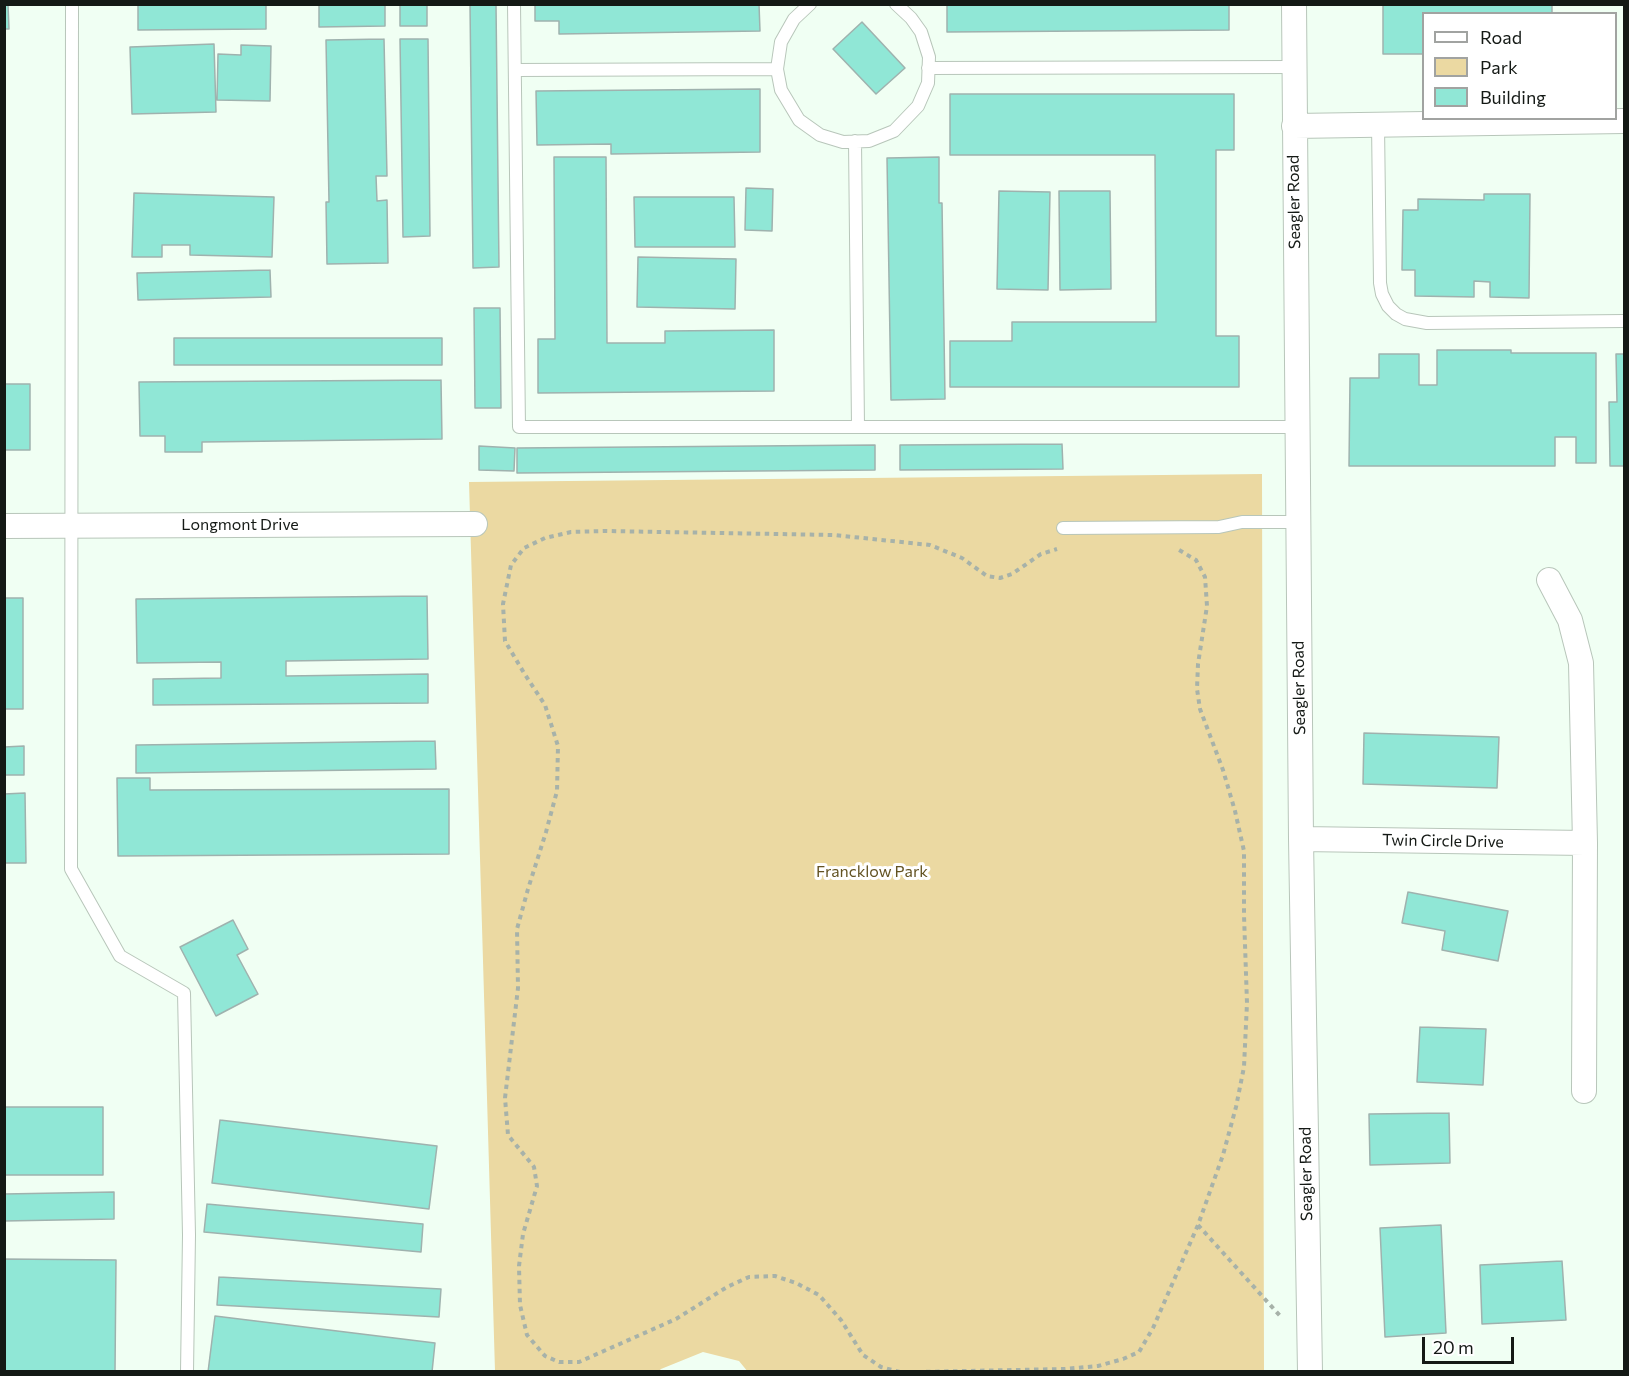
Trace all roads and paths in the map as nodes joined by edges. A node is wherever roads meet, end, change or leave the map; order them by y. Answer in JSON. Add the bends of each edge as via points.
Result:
{"nodes":[{"id":1,"x":72,"y":4,"type":"edge"},
{"id":2,"x":514,"y":4,"type":"edge"},
{"id":3,"x":810,"y":4,"type":"edge"},
{"id":4,"x":896,"y":4,"type":"edge"},
{"id":5,"x":1294,"y":4,"type":"edge"},
{"id":6,"x":1294,"y":67,"type":"junction"},
{"id":7,"x":928,"y":68,"type":"junction"},
{"id":8,"x":777,"y":69,"type":"junction"},
{"id":9,"x":515,"y":70,"type":"junction"},
{"id":10,"x":1624,"y":121,"type":"edge"},
{"id":11,"x":1378,"y":124,"type":"junction"},
{"id":12,"x":1294,"y":126,"type":"junction"},
{"id":13,"x":855,"y":141,"type":"junction"},
{"id":14,"x":1624,"y":321,"type":"edge"},
{"id":15,"x":858,"y":427,"type":"junction"},
{"id":16,"x":1296,"y":427,"type":"junction"},
{"id":17,"x":1297,"y":522,"type":"junction"},
{"id":18,"x":476,"y":524,"type":"dead end"},
{"id":19,"x":4,"y":526,"type":"edge"},
{"id":20,"x":71,"y":526,"type":"junction"},
{"id":21,"x":1062,"y":528,"type":"dead end"},
{"id":22,"x":1065,"y":546,"type":"dead end"},
{"id":23,"x":1178,"y":549,"type":"dead end"},
{"id":24,"x":1549,"y":580,"type":"dead end"},
{"id":25,"x":1301,"y":839,"type":"junction"},
{"id":26,"x":1585,"y":843,"type":"junction"},
{"id":27,"x":1584,"y":1091,"type":"dead end"},
{"id":28,"x":1198,"y":1225,"type":"junction"},
{"id":29,"x":1309,"y":1348,"type":"junction"},
{"id":30,"x":187,"y":1371,"type":"edge"},
{"id":31,"x":900,"y":1371,"type":"edge"},
{"id":32,"x":917,"y":1371,"type":"edge"},
{"id":33,"x":1310,"y":1371,"type":"edge"}],
"edges":[{"from":1,"to":20,"type":"lane"},
{"from":2,"to":9,"type":"lane"},
{"from":3,"to":8,"type":"lane","via":[[794,19],[781,42]]},
{"from":4,"to":7,"type":"lane","via":[[921,32],[929,57]]},
{"from":5,"to":6,"type":"street","name":"Seagler Road"},
{"from":6,"to":7,"type":"lane"},
{"from":6,"to":12,"type":"street","name":"Seagler Road"},
{"from":7,"to":13,"type":"lane","via":[[918,106],[894,131],[869,141]]},
{"from":8,"to":9,"type":"lane"},
{"from":8,"to":13,"type":"lane","via":[[781,90],[799,120],[820,135],[843,142]]},
{"from":9,"to":15,"type":"lane","via":[[519,427]]},
{"from":10,"to":11,"type":"street"},
{"from":11,"to":12,"type":"street"},
{"from":11,"to":14,"type":"lane","via":[[1380,283],[1388,306],[1396,314],[1427,323]]},
{"from":12,"to":16,"type":"street","name":"Seagler Road"},
{"from":13,"to":15,"type":"lane"},
{"from":15,"to":16,"type":"lane"},
{"from":16,"to":17,"type":"street","name":"Seagler Road"},
{"from":17,"to":21,"type":"lane","via":[[1242,522],[1220,527]]},
{"from":17,"to":25,"type":"street","name":"Seagler Road"},
{"from":18,"to":20,"type":"street","name":"Longmont Drive"},
{"from":19,"to":20,"type":"street","name":"Longmont Drive"},
{"from":20,"to":30,"type":"lane","via":[[70,869],[120,956],[183,993],[189,1235]]},
{"from":22,"to":31,"type":"path","via":[[1041,554],[1000,578],[987,576],[962,558],[930,545],[834,535],[571,532],[544,538],[524,548],[511,565],[503,604],[505,641],[545,705],[558,746],[557,791],[517,929],[518,988],[505,1098],[508,1136],[534,1167],[537,1186],[523,1234],[519,1266],[520,1305],[527,1335],[545,1356],[559,1362],[579,1362],[676,1319],[748,1277],[775,1276],[819,1295],[863,1355],[881,1367]]},
{"from":23,"to":28,"type":"path","via":[[1196,560],[1205,577],[1207,606],[1197,689],[1244,851],[1244,1067],[1223,1155]]},
{"from":24,"to":26,"type":"street","via":[[1569,620],[1581,663]]},
{"from":25,"to":26,"type":"street","name":"Twin Circle Drive"},
{"from":25,"to":29,"type":"street","name":"Seagler Road"},
{"from":26,"to":27,"type":"street"},
{"from":28,"to":29,"type":"path"},
{"from":28,"to":32,"type":"path","via":[[1139,1352],[1098,1366],[1064,1369]]},
{"from":29,"to":33,"type":"street","name":"Seagler Road"}]}
